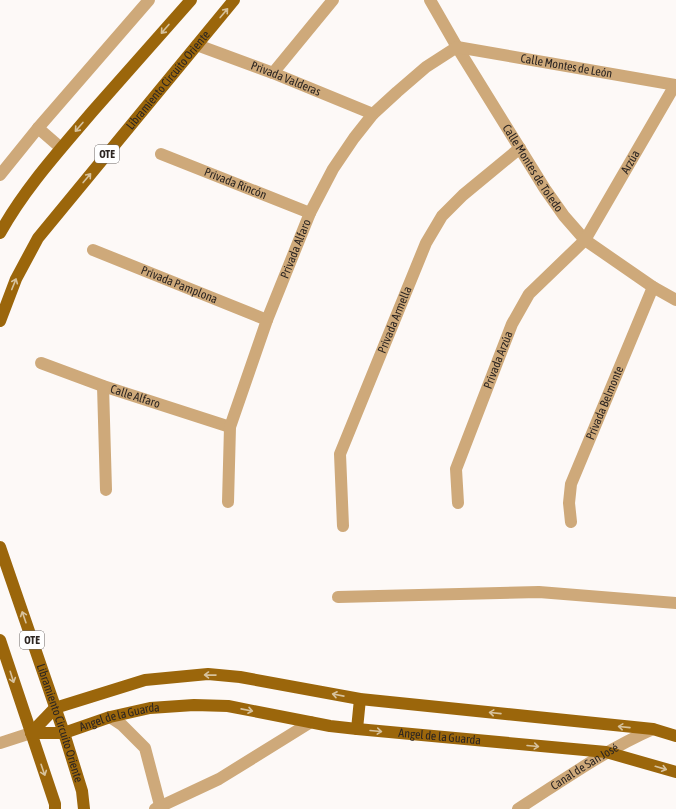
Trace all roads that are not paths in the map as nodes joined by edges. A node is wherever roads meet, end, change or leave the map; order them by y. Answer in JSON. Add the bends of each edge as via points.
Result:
{"nodes":[{"id":1,"x":149,"y":0,"type":"edge"},
{"id":2,"x":191,"y":0,"type":"edge"},
{"id":3,"x":234,"y":0,"type":"edge"},
{"id":4,"x":333,"y":0,"type":"edge"},
{"id":5,"x":430,"y":0,"type":"edge"},
{"id":6,"x":197,"y":45,"type":"junction"},
{"id":7,"x":457,"y":47,"type":"junction"},
{"id":8,"x":273,"y":73,"type":"junction"},
{"id":9,"x":675,"y":85,"type":"edge"},
{"id":10,"x":373,"y":114,"type":"junction"},
{"id":11,"x":38,"y":128,"type":"junction"},
{"id":12,"x":61,"y":148,"type":"junction"},
{"id":13,"x":520,"y":148,"type":"junction"},
{"id":14,"x":161,"y":154,"type":"dead end"},
{"id":15,"x":0,"y":173,"type":"edge"},
{"id":16,"x":310,"y":213,"type":"junction"},
{"id":17,"x":0,"y":233,"type":"edge"},
{"id":18,"x":585,"y":240,"type":"junction"},
{"id":19,"x":93,"y":250,"type":"dead end"},
{"id":20,"x":653,"y":287,"type":"junction"},
{"id":21,"x":676,"y":300,"type":"edge"},
{"id":22,"x":267,"y":320,"type":"junction"},
{"id":23,"x":0,"y":321,"type":"edge"},
{"id":24,"x":41,"y":363,"type":"dead end"},
{"id":25,"x":103,"y":386,"type":"junction"},
{"id":26,"x":230,"y":426,"type":"junction"},
{"id":27,"x":106,"y":490,"type":"dead end"},
{"id":28,"x":228,"y":502,"type":"dead end"},
{"id":29,"x":458,"y":503,"type":"dead end"},
{"id":30,"x":571,"y":522,"type":"dead end"},
{"id":31,"x":343,"y":526,"type":"dead end"},
{"id":32,"x":0,"y":547,"type":"edge"},
{"id":33,"x":338,"y":597,"type":"dead end"},
{"id":34,"x":676,"y":603,"type":"edge"},
{"id":35,"x":0,"y":640,"type":"edge"},
{"id":36,"x":360,"y":700,"type":"junction"},
{"id":37,"x":55,"y":708,"type":"junction"},
{"id":38,"x":110,"y":717,"type":"junction"},
{"id":39,"x":311,"y":722,"type":"junction"},
{"id":40,"x":357,"y":729,"type":"junction"},
{"id":41,"x":653,"y":730,"type":"junction"},
{"id":42,"x":31,"y":733,"type":"junction"},
{"id":43,"x":64,"y":733,"type":"junction"},
{"id":44,"x":676,"y":736,"type":"edge"},
{"id":45,"x":0,"y":743,"type":"edge"},
{"id":46,"x":606,"y":752,"type":"junction"},
{"id":47,"x":676,"y":772,"type":"edge"},
{"id":48,"x":159,"y":808,"type":"edge"},
{"id":49,"x":55,"y":809,"type":"edge"},
{"id":50,"x":84,"y":809,"type":"edge"},
{"id":51,"x":518,"y":809,"type":"edge"}],
"edges":[{"from":1,"to":11,"type":"street"},
{"from":2,"to":12,"type":"main road","one_way":true},
{"from":6,"to":3,"type":"main road","name":"Libramiento Circuito Oriente","number":"OTE","one_way":true},
{"from":4,"to":8,"type":"street"},
{"from":5,"to":7,"type":"street","name":"Calle Montes de Toledo"},
{"from":6,"to":8,"type":"street","name":"Privada Valderas"},
{"from":23,"to":6,"type":"main road","name":"Libramiento Circuito Oriente","number":"OTE","one_way":true,"via":[[16,279],[38,238]]},
{"from":7,"to":9,"type":"street","name":"Calle Montes de León"},
{"from":7,"to":10,"type":"street","name":"Privada Alfaro","via":[[426,68]]},
{"from":7,"to":13,"type":"street","name":"Calle Montes de Toledo"},
{"from":8,"to":10,"type":"street","name":"Privada Valderas"},
{"from":9,"to":18,"type":"street","name":"Arzúa"},
{"from":10,"to":16,"type":"street","name":"Privada Alfaro","via":[[333,169]]},
{"from":11,"to":12,"type":"street"},
{"from":11,"to":15,"type":"street"},
{"from":12,"to":17,"type":"main road","via":[[30,186]]},
{"from":13,"to":18,"type":"street","name":"Calle Montes de Toledo","via":[[564,216]]},
{"from":13,"to":31,"type":"street","name":"Privada Armella","via":[[463,195],[442,216],[426,243],[340,454]]},
{"from":14,"to":16,"type":"street","name":"Privada Rincón"},
{"from":16,"to":22,"type":"street","name":"Privada Alfaro"},
{"from":18,"to":20,"type":"street","name":"Calle Montes de Toledo"},
{"from":18,"to":29,"type":"street","name":"Privada Arzúa","via":[[529,294],[512,324],[456,469]]},
{"from":19,"to":22,"type":"street","name":"Privada Pamplona"},
{"from":20,"to":21,"type":"street","name":"Calle Montes de Toledo"},
{"from":20,"to":30,"type":"street","name":"Privada Belmonte","via":[[571,484]]},
{"from":22,"to":26,"type":"street","name":"Privada Alfaro"},
{"from":24,"to":25,"type":"street","name":"Calle Alfaro"},
{"from":25,"to":26,"type":"street","name":"Calle Alfaro"},
{"from":25,"to":27,"type":"street"},
{"from":26,"to":28,"type":"street","name":"Privada Alfaro"},
{"from":37,"to":32,"type":"main road","name":"Libramiento Circuito Oriente","number":"OTE","one_way":true},
{"from":33,"to":34,"type":"street","via":[[539,592]]},
{"from":35,"to":42,"type":"main road","number":"OTE","one_way":true},
{"from":36,"to":37,"type":"main road","one_way":true,"via":[[240,677],[208,674],[145,680]]},
{"from":36,"to":40,"type":"main road"},
{"from":41,"to":36,"type":"main road","one_way":true},
{"from":37,"to":42,"type":"main road"},
{"from":37,"to":43,"type":"main road","name":"Libramiento Circuito Oriente","number":"OTE"},
{"from":38,"to":39,"type":"main road","name":"Angel de la Guarda","one_way":true,"via":[[150,708],[194,705],[228,706]]},
{"from":38,"to":43,"type":"main road","name":"Angel de la Guarda"},
{"from":38,"to":48,"type":"street","via":[[145,748]]},
{"from":39,"to":40,"type":"main road","name":"Angel de la Guarda"},
{"from":39,"to":48,"type":"street","via":[[219,779]]},
{"from":40,"to":46,"type":"main road","name":"Angel de la Guarda","one_way":true},
{"from":41,"to":44,"type":"main road"},
{"from":41,"to":46,"type":"street","name":"Canal de San José"},
{"from":42,"to":43,"type":"main road","name":"Angel de la Guarda"},
{"from":42,"to":45,"type":"street"},
{"from":42,"to":49,"type":"main road","number":"OTE","one_way":true},
{"from":43,"to":50,"type":"main road","name":"Libramiento Circuito Oriente","number":"OTE","via":[[82,791]]},
{"from":46,"to":47,"type":"main road","name":"Angel de la Guarda","one_way":true},
{"from":46,"to":51,"type":"street","name":"Canal de San José"}]}
